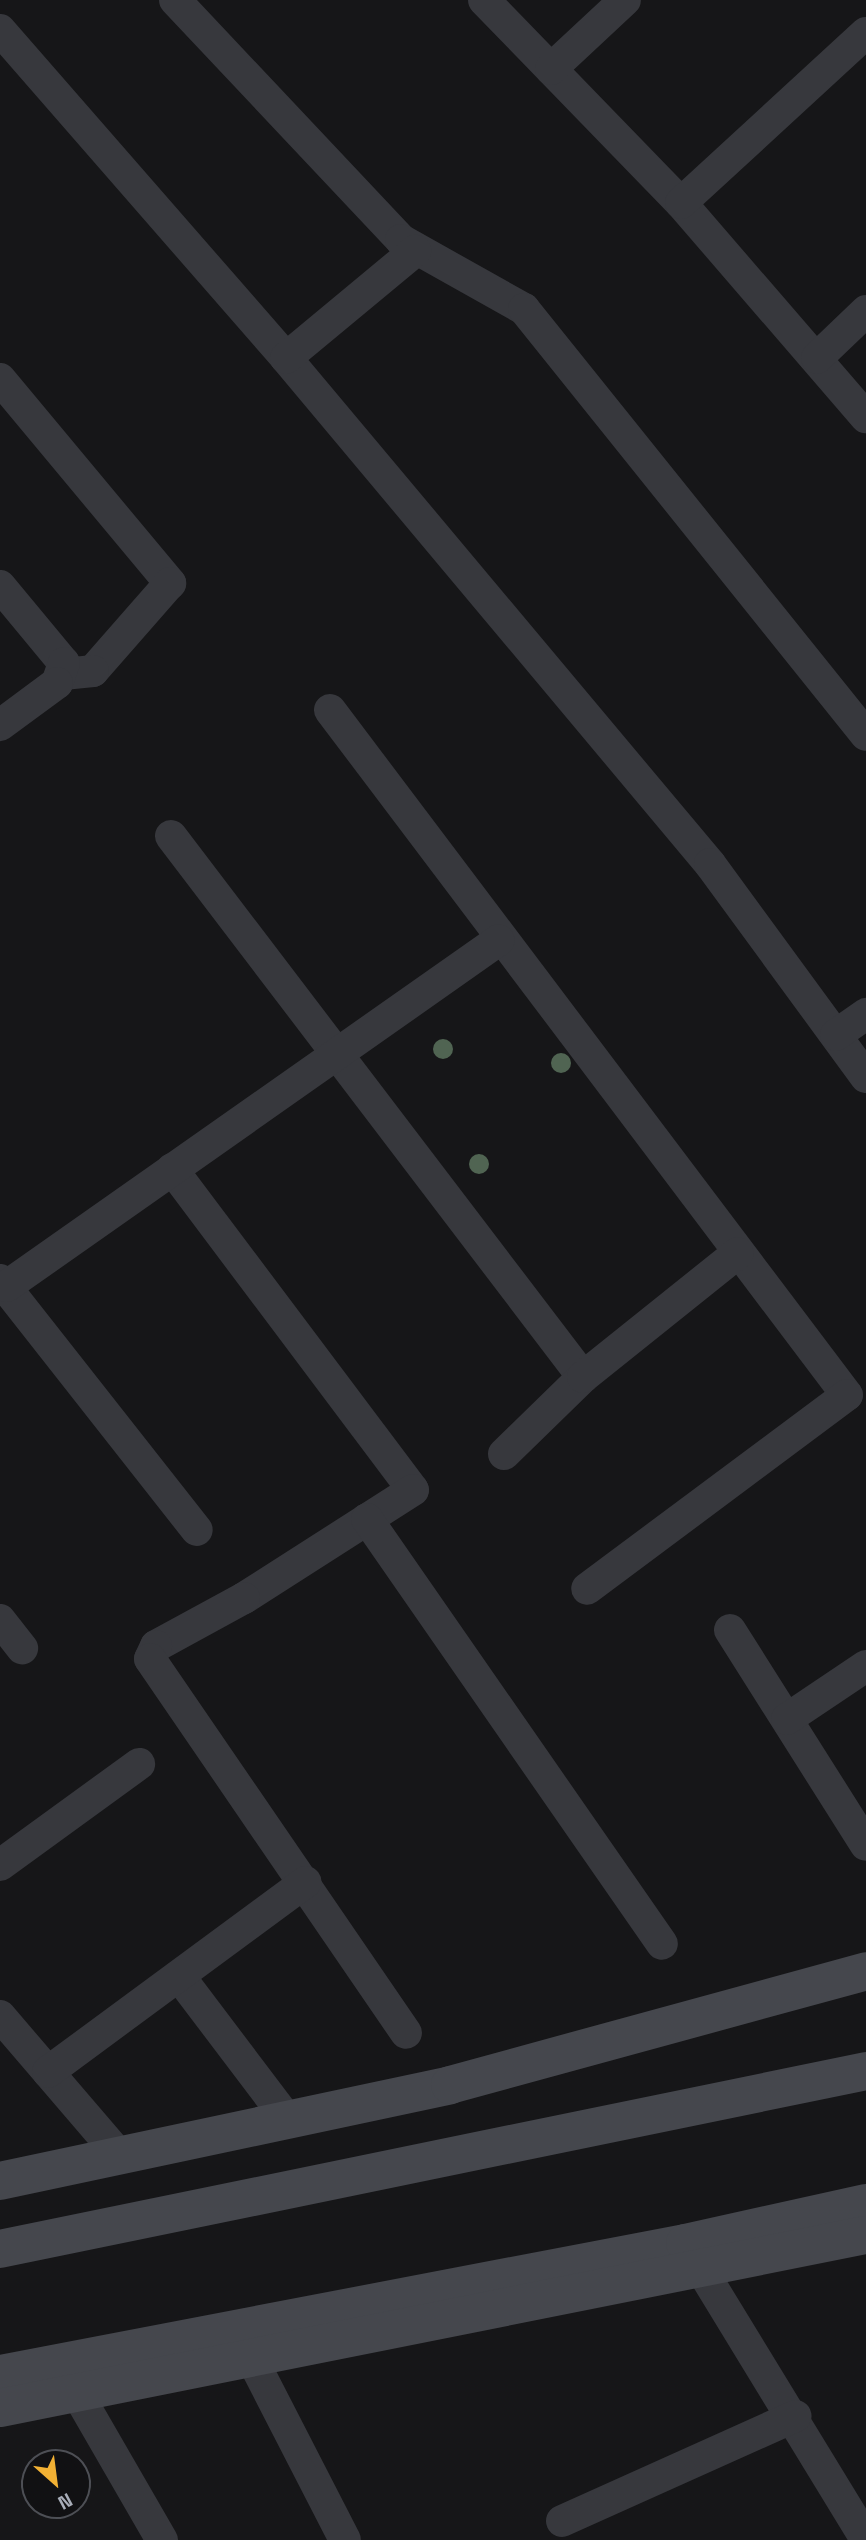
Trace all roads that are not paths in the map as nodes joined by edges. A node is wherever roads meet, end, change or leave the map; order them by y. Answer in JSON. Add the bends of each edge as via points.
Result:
{"nodes":[{"id":1,"x":175,"y":0,"type":"edge"},
{"id":2,"x":484,"y":0,"type":"edge"},
{"id":3,"x":625,"y":0,"type":"edge"},
{"id":4,"x":0,"y":30,"type":"edge"},
{"id":5,"x":866,"y":33,"type":"edge"},
{"id":6,"x":551,"y":69,"type":"junction"},
{"id":7,"x":681,"y":203,"type":"junction"},
{"id":8,"x":415,"y":251,"type":"junction"},
{"id":9,"x":866,"y":310,"type":"edge"},
{"id":10,"x":286,"y":358,"type":"junction"},
{"id":11,"x":817,"y":358,"type":"junction"},
{"id":12,"x":0,"y":379,"type":"edge"},
{"id":13,"x":866,"y":417,"type":"edge"},
{"id":14,"x":0,"y":586,"type":"edge"},
{"id":15,"x":63,"y":674,"type":"junction"},
{"id":16,"x":330,"y":710,"type":"dead end"},
{"id":17,"x":0,"y":724,"type":"edge"},
{"id":18,"x":866,"y":735,"type":"edge"},
{"id":19,"x":171,"y":836,"type":"dead end"},
{"id":20,"x":499,"y":940,"type":"junction"},
{"id":21,"x":866,"y":1014,"type":"edge"},
{"id":22,"x":836,"y":1035,"type":"junction"},
{"id":23,"x":333,"y":1054,"type":"junction"},
{"id":24,"x":866,"y":1077,"type":"edge"},
{"id":25,"x":172,"y":1169,"type":"junction"},
{"id":26,"x":738,"y":1253,"type":"junction"},
{"id":27,"x":3,"y":1283,"type":"edge"},
{"id":28,"x":583,"y":1377,"type":"junction"},
{"id":29,"x":503,"y":1454,"type":"dead end"},
{"id":30,"x":367,"y":1519,"type":"junction"},
{"id":31,"x":197,"y":1530,"type":"dead end"},
{"id":32,"x":587,"y":1589,"type":"dead end"},
{"id":33,"x":0,"y":1619,"type":"edge"},
{"id":34,"x":730,"y":1630,"type":"dead end"},
{"id":35,"x":22,"y":1648,"type":"dead end"},
{"id":36,"x":866,"y":1666,"type":"edge"},
{"id":37,"x":787,"y":1719,"type":"junction"},
{"id":38,"x":139,"y":1764,"type":"dead end"},
{"id":39,"x":866,"y":1844,"type":"edge"},
{"id":40,"x":0,"y":1866,"type":"edge"},
{"id":41,"x":306,"y":1882,"type":"junction"},
{"id":42,"x":662,"y":1944,"type":"dead end"},
{"id":43,"x":866,"y":1971,"type":"edge"},
{"id":44,"x":179,"y":1976,"type":"junction"},
{"id":45,"x":0,"y":2016,"type":"edge"},
{"id":46,"x":406,"y":2034,"type":"dead end"},
{"id":47,"x":866,"y":2071,"type":"edge"},
{"id":48,"x":48,"y":2072,"type":"junction"},
{"id":49,"x":288,"y":2120,"type":"junction"},
{"id":50,"x":120,"y":2156,"type":"junction"},
{"id":51,"x":0,"y":2181,"type":"edge"},
{"id":52,"x":866,"y":2203,"type":"edge"},
{"id":53,"x":866,"y":2235,"type":"edge"},
{"id":54,"x":0,"y":2249,"type":"edge"},
{"id":55,"x":694,"y":2256,"type":"junction"},
{"id":56,"x":252,"y":2359,"type":"junction"},
{"id":57,"x":0,"y":2374,"type":"edge"},
{"id":58,"x":77,"y":2393,"type":"junction"},
{"id":59,"x":0,"y":2408,"type":"edge"},
{"id":60,"x":796,"y":2416,"type":"junction"},
{"id":61,"x":562,"y":2521,"type":"dead end"},
{"id":62,"x":866,"y":2539,"type":"edge"},
{"id":63,"x":162,"y":2540,"type":"edge"},
{"id":64,"x":345,"y":2540,"type":"edge"}],
"edges":[{"from":1,"to":8,"type":"street"},
{"from":2,"to":6,"type":"street"},
{"from":3,"to":6,"type":"street"},
{"from":4,"to":10,"type":"street"},
{"from":5,"to":7,"type":"street"},
{"from":6,"to":7,"type":"street"},
{"from":7,"to":11,"type":"street"},
{"from":8,"to":10,"type":"street"},
{"from":8,"to":18,"type":"street","via":[[529,315]]},
{"from":9,"to":11,"type":"street"},
{"from":10,"to":22,"type":"street","via":[[710,864]]},
{"from":11,"to":13,"type":"street"},
{"from":12,"to":15,"type":"street","via":[[170,583],[93,671]]},
{"from":14,"to":15,"type":"street","via":[[56,651]]},
{"from":15,"to":17,"type":"street"},
{"from":16,"to":20,"type":"street"},
{"from":19,"to":23,"type":"street"},
{"from":20,"to":23,"type":"street"},
{"from":20,"to":26,"type":"street"},
{"from":21,"to":22,"type":"street"},
{"from":22,"to":24,"type":"street"},
{"from":23,"to":25,"type":"street"},
{"from":23,"to":28,"type":"street"},
{"from":25,"to":27,"type":"street"},
{"from":25,"to":30,"type":"street","via":[[413,1490]]},
{"from":26,"to":28,"type":"street"},
{"from":26,"to":32,"type":"street","via":[[847,1395]]},
{"from":27,"to":31,"type":"street"},
{"from":28,"to":29,"type":"street"},
{"from":30,"to":41,"type":"street","via":[[151,1653],[152,1664]]},
{"from":30,"to":42,"type":"street"},
{"from":33,"to":35,"type":"street"},
{"from":34,"to":37,"type":"street"},
{"from":36,"to":37,"type":"street"},
{"from":37,"to":39,"type":"street"},
{"from":38,"to":40,"type":"street"},
{"from":41,"to":44,"type":"street"},
{"from":41,"to":46,"type":"street"},
{"from":43,"to":49,"type":"street","via":[[450,2085]]},
{"from":44,"to":48,"type":"street"},
{"from":44,"to":49,"type":"street"},
{"from":45,"to":48,"type":"street"},
{"from":47,"to":54,"type":"street"},
{"from":48,"to":50,"type":"street"},
{"from":49,"to":50,"type":"street"},
{"from":50,"to":51,"type":"street"},
{"from":52,"to":55,"type":"street"},
{"from":53,"to":55,"type":"street"},
{"from":55,"to":56,"type":"street"},
{"from":55,"to":57,"type":"street"},
{"from":55,"to":60,"type":"street"},
{"from":56,"to":58,"type":"street"},
{"from":56,"to":64,"type":"street"},
{"from":58,"to":59,"type":"street"},
{"from":58,"to":63,"type":"street"},
{"from":60,"to":61,"type":"street"},
{"from":60,"to":62,"type":"street"}]}
